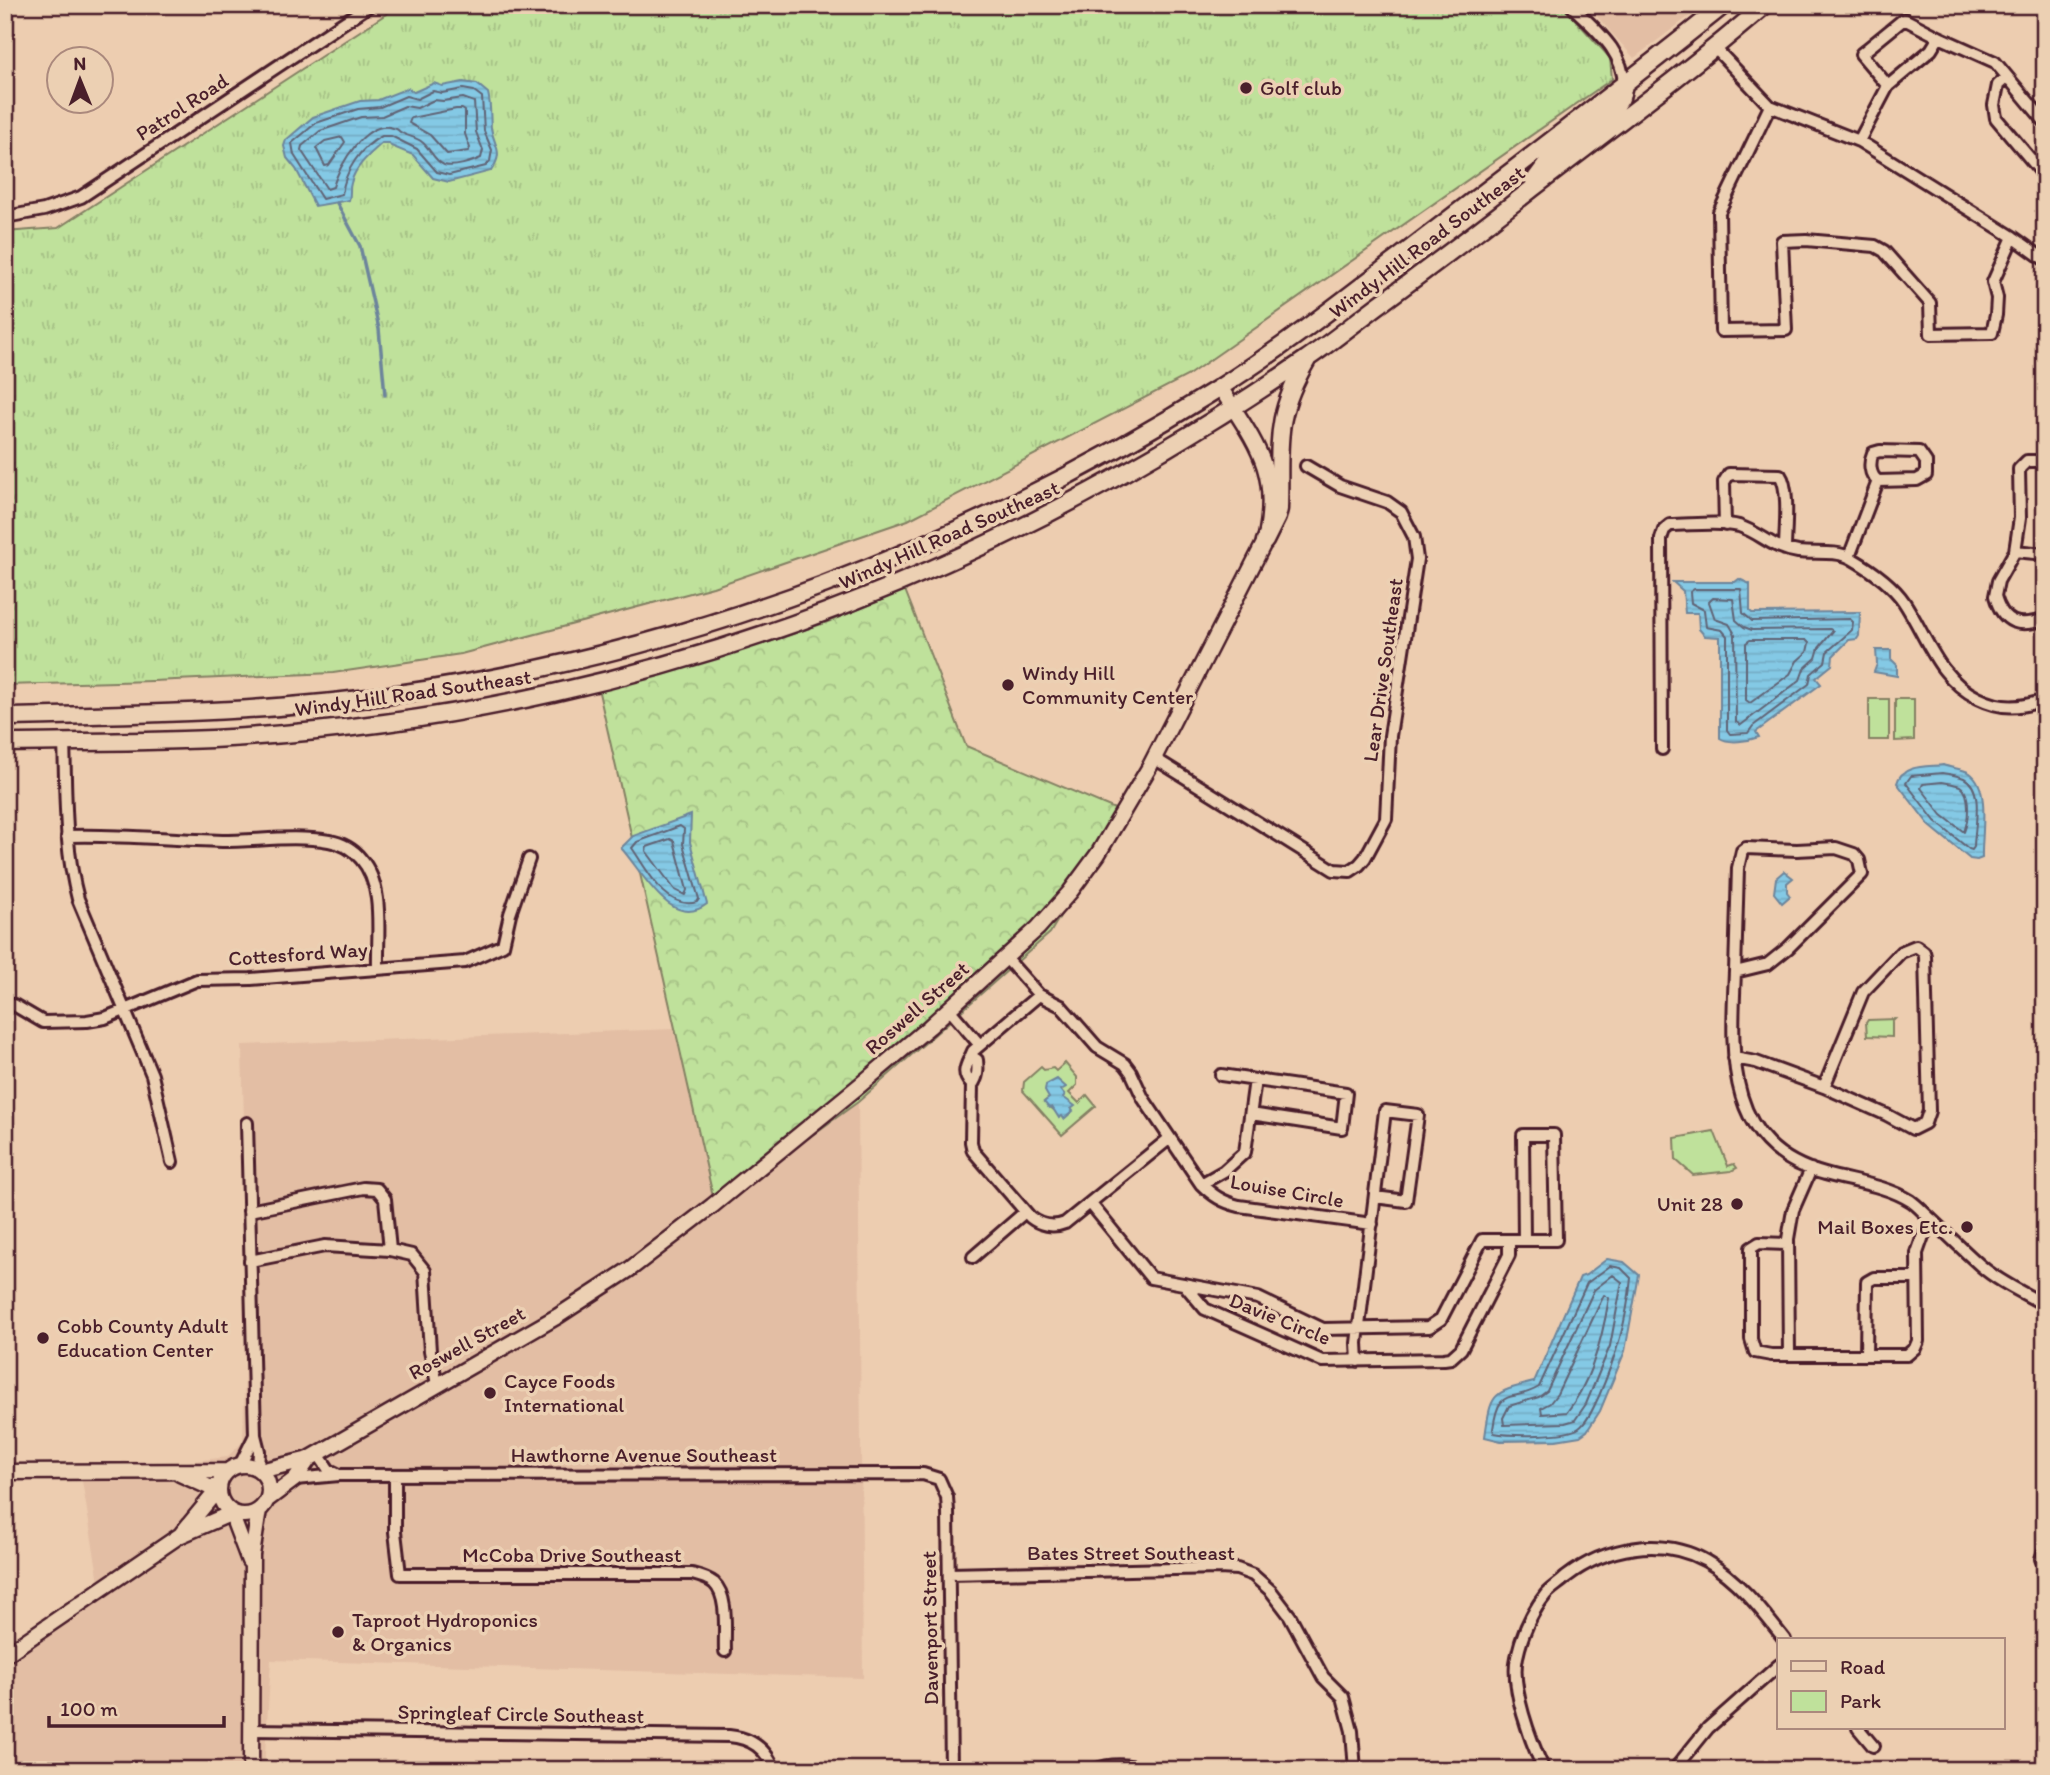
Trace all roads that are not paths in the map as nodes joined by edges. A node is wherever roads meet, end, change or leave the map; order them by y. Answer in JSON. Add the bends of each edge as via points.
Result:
{"nodes":[{"id":1,"x":370,"y":5,"type":"edge"},
{"id":2,"x":1571,"y":5,"type":"edge"},
{"id":3,"x":1724,"y":5,"type":"edge"},
{"id":4,"x":1765,"y":5,"type":"edge"},
{"id":5,"x":1939,"y":37,"type":"junction"},
{"id":6,"x":1715,"y":48,"type":"junction"},
{"id":7,"x":2007,"y":77,"type":"junction"},
{"id":8,"x":1624,"y":85,"type":"junction"},
{"id":9,"x":1888,"y":86,"type":"junction"},
{"id":10,"x":1770,"y":106,"type":"junction"},
{"id":11,"x":2045,"y":122,"type":"edge"},
{"id":12,"x":1859,"y":141,"type":"junction"},
{"id":13,"x":2045,"y":173,"type":"edge"},
{"id":14,"x":1522,"y":197,"type":"junction"},
{"id":15,"x":5,"y":217,"type":"edge"},
{"id":16,"x":2013,"y":237,"type":"junction"},
{"id":17,"x":2045,"y":260,"type":"edge"},
{"id":18,"x":1309,"y":358,"type":"junction"},
{"id":19,"x":1220,"y":387,"type":"junction"},
{"id":20,"x":1233,"y":408,"type":"junction"},
{"id":21,"x":2045,"y":461,"type":"edge"},
{"id":22,"x":1306,"y":466,"type":"dead end"},
{"id":23,"x":1878,"y":481,"type":"junction"},
{"id":24,"x":1725,"y":525,"type":"junction"},
{"id":25,"x":1265,"y":541,"type":"junction"},
{"id":26,"x":1785,"y":549,"type":"junction"},
{"id":27,"x":2015,"y":551,"type":"junction"},
{"id":28,"x":2045,"y":554,"type":"edge"},
{"id":29,"x":1849,"y":557,"type":"junction"},
{"id":30,"x":2045,"y":619,"type":"edge"},
{"id":31,"x":2045,"y":700,"type":"edge"},
{"id":32,"x":5,"y":717,"type":"edge"},
{"id":33,"x":64,"y":742,"type":"junction"},
{"id":34,"x":5,"y":743,"type":"edge"},
{"id":35,"x":1662,"y":749,"type":"dead end"},
{"id":36,"x":1154,"y":758,"type":"junction"},
{"id":37,"x":67,"y":836,"type":"junction"},
{"id":38,"x":529,"y":859,"type":"dead end"},
{"id":39,"x":1006,"y":958,"type":"junction"},
{"id":40,"x":378,"y":968,"type":"junction"},
{"id":41,"x":1735,"y":972,"type":"junction"},
{"id":42,"x":1040,"y":995,"type":"junction"},
{"id":43,"x":14,"y":1006,"type":"dead end"},
{"id":44,"x":949,"y":1009,"type":"junction"},
{"id":45,"x":125,"y":1010,"type":"junction"},
{"id":46,"x":979,"y":1044,"type":"junction"},
{"id":47,"x":1734,"y":1058,"type":"junction"},
{"id":48,"x":1221,"y":1075,"type":"dead end"},
{"id":49,"x":1255,"y":1080,"type":"junction"},
{"id":50,"x":1824,"y":1087,"type":"junction"},
{"id":51,"x":1251,"y":1114,"type":"junction"},
{"id":52,"x":247,"y":1123,"type":"dead end"},
{"id":53,"x":1170,"y":1138,"type":"junction"},
{"id":54,"x":172,"y":1162,"type":"dead end"},
{"id":55,"x":1811,"y":1169,"type":"junction"},
{"id":56,"x":1201,"y":1184,"type":"junction"},
{"id":57,"x":1375,"y":1196,"type":"junction"},
{"id":58,"x":1090,"y":1203,"type":"junction"},
{"id":59,"x":248,"y":1211,"type":"junction"},
{"id":60,"x":1025,"y":1212,"type":"junction"},
{"id":61,"x":1933,"y":1221,"type":"junction"},
{"id":62,"x":1372,"y":1224,"type":"junction"},
{"id":63,"x":1509,"y":1240,"type":"junction"},
{"id":64,"x":1524,"y":1241,"type":"junction"},
{"id":65,"x":1787,"y":1244,"type":"junction"},
{"id":66,"x":390,"y":1250,"type":"junction"},
{"id":67,"x":972,"y":1257,"type":"dead end"},
{"id":68,"x":250,"y":1261,"type":"junction"},
{"id":69,"x":1917,"y":1278,"type":"junction"},
{"id":70,"x":1184,"y":1284,"type":"junction"},
{"id":71,"x":2045,"y":1305,"type":"edge"},
{"id":72,"x":1359,"y":1328,"type":"junction"},
{"id":73,"x":1789,"y":1354,"type":"junction"},
{"id":74,"x":1866,"y":1355,"type":"junction"},
{"id":75,"x":1358,"y":1361,"type":"junction"},
{"id":76,"x":437,"y":1384,"type":"junction"},
{"id":77,"x":255,"y":1435,"type":"junction"},
{"id":78,"x":313,"y":1456,"type":"junction"},
{"id":79,"x":234,"y":1468,"type":"junction"},
{"id":80,"x":161,"y":1469,"type":"junction"},
{"id":81,"x":259,"y":1470,"type":"junction"},
{"id":82,"x":5,"y":1472,"type":"edge"},
{"id":83,"x":339,"y":1475,"type":"junction"},
{"id":84,"x":395,"y":1475,"type":"junction"},
{"id":85,"x":295,"y":1479,"type":"junction"},
{"id":86,"x":944,"y":1487,"type":"joint"},
{"id":87,"x":219,"y":1488,"type":"junction"},
{"id":88,"x":263,"y":1505,"type":"junction"},
{"id":89,"x":233,"y":1513,"type":"junction"},
{"id":90,"x":179,"y":1536,"type":"junction"},
{"id":91,"x":2045,"y":1548,"type":"edge"},
{"id":92,"x":2045,"y":1565,"type":"edge"},
{"id":93,"x":252,"y":1569,"type":"junction"},
{"id":94,"x":949,"y":1574,"type":"junction"},
{"id":95,"x":1784,"y":1638,"type":"edge"},
{"id":96,"x":725,"y":1651,"type":"dead end"},
{"id":97,"x":5,"y":1655,"type":"edge"},
{"id":98,"x":1777,"y":1667,"type":"edge"},
{"id":99,"x":252,"y":1730,"type":"junction"},
{"id":100,"x":1860,"y":1730,"type":"edge"},
{"id":101,"x":1873,"y":1746,"type":"dead end"},
{"id":102,"x":250,"y":1770,"type":"edge"},
{"id":103,"x":774,"y":1770,"type":"edge"},
{"id":104,"x":951,"y":1770,"type":"edge"},
{"id":105,"x":1094,"y":1770,"type":"edge"},
{"id":106,"x":1146,"y":1770,"type":"edge"},
{"id":107,"x":1355,"y":1770,"type":"edge"},
{"id":108,"x":1544,"y":1770,"type":"edge"},
{"id":109,"x":1674,"y":1770,"type":"edge"}],
"edges":[{"from":1,"to":15,"type":"street","name":"Patrol Road","via":[[81,197]]},
{"from":2,"to":8,"type":"street","via":[[1618,55]]},
{"from":3,"to":8,"type":"main road","name":"Windy Hill Road Southeast"},
{"from":4,"to":6,"type":"main road","name":"Windy Hill Road Southeast"},
{"from":5,"to":7,"type":"street","via":[[1995,62]]},
{"from":5,"to":9,"type":"street","via":[[1931,50]]},
{"from":5,"to":9,"type":"street","via":[[1904,19],[1861,54]]},
{"from":6,"to":10,"type":"street"},
{"from":6,"to":14,"type":"main road","name":"Windy Hill Road Southeast"},
{"from":7,"to":11,"type":"street"},
{"from":7,"to":13,"type":"street","via":[[1998,85],[1996,118]]},
{"from":8,"to":14,"type":"main road","via":[[1618,104],[1551,158]]},
{"from":8,"to":19,"type":"main road","name":"Windy Hill Road Southeast","via":[[1339,304]]},
{"from":9,"to":12,"type":"street"},
{"from":10,"to":12,"type":"street"},
{"from":10,"to":16,"type":"street","via":[[1719,212],[1721,331],[1786,330],[1782,241],[1806,240],[1884,250],[1930,303],[1931,334],[1992,333],[1997,298],[1993,282]]},
{"from":12,"to":16,"type":"street"},
{"from":14,"to":18,"type":"main road","name":"Windy Hill Road Southeast"},
{"from":16,"to":17,"type":"street"},
{"from":18,"to":20,"type":"main road","name":"Windy Hill Road Southeast"},
{"from":18,"to":25,"type":"main road","via":[[1283,413],[1278,443],[1279,509]]},
{"from":19,"to":20,"type":"street","name":"Roswell Street"},
{"from":19,"to":32,"type":"main road","name":"Windy Hill Road Southeast","via":[[1070,475],[965,528],[775,604],[657,640],[492,679],[354,700],[207,712]]},
{"from":20,"to":25,"type":"street","name":"Roswell Street","via":[[1264,463],[1269,501]]},
{"from":20,"to":33,"type":"main road","name":"Windy Hill Road Southeast","via":[[1090,493],[974,551],[790,626],[687,658],[556,692],[420,717],[247,736]]},
{"from":21,"to":27,"type":"street","via":[[2026,461],[2019,469]]},
{"from":22,"to":36,"type":"street","name":"Lear Drive Southeast","via":[[1340,486],[1387,502],[1401,512],[1414,537],[1417,570],[1391,724],[1384,826],[1359,865],[1350,872],[1334,870]]},
{"from":23,"to":23,"type":"street","via":[[1871,473],[1873,453],[1915,451],[1925,458],[1923,478]]},
{"from":23,"to":29,"type":"street"},
{"from":24,"to":26,"type":"street","via":[[1742,527]]},
{"from":24,"to":26,"type":"street","via":[[1724,482],[1730,474],[1780,475],[1785,495]]},
{"from":24,"to":35,"type":"street","via":[[1670,525],[1661,534]]},
{"from":25,"to":36,"type":"street","name":"Roswell Street"},
{"from":26,"to":29,"type":"street"},
{"from":27,"to":28,"type":"street"},
{"from":27,"to":30,"type":"street","via":[[1998,581],[1996,601],[2014,623]]},
{"from":29,"to":31,"type":"street","via":[[1897,594],[1959,687],[2004,706],[2024,707]]},
{"from":33,"to":34,"type":"main road","name":"Windy Hill Road Southeast"},
{"from":33,"to":37,"type":"street"},
{"from":36,"to":39,"type":"street","name":"Roswell Street","via":[[1098,854],[1070,892]]},
{"from":37,"to":40,"type":"street","via":[[225,841],[302,838],[349,848],[369,869],[374,884]]},
{"from":37,"to":45,"type":"street","via":[[78,898]]},
{"from":38,"to":40,"type":"street","name":"Cottesford Way","via":[[503,946],[465,962]]},
{"from":39,"to":42,"type":"street"},
{"from":39,"to":44,"type":"street","name":"Roswell Street"},
{"from":40,"to":45,"type":"street","name":"Cottesford Way","via":[[197,980]]},
{"from":41,"to":41,"type":"street","via":[[1768,964],[1853,884],[1862,874],[1854,854],[1836,848],[1742,850]]},
{"from":41,"to":47,"type":"street"},
{"from":42,"to":46,"type":"street"},
{"from":42,"to":53,"type":"street","via":[[1061,1006],[1097,1047],[1125,1064]]},
{"from":43,"to":45,"type":"street","name":"Cottesford Way","via":[[43,1021],[58,1023],[105,1018]]},
{"from":44,"to":46,"type":"street"},
{"from":44,"to":76,"type":"street","name":"Roswell Street","via":[[630,1269],[558,1316]]},
{"from":45,"to":54,"type":"street","via":[[152,1075]]},
{"from":46,"to":60,"type":"street","via":[[971,1056],[977,1060],[977,1079],[972,1086],[973,1151]]},
{"from":47,"to":50,"type":"street"},
{"from":47,"to":55,"type":"street","via":[[1739,1092],[1752,1122],[1782,1155]]},
{"from":48,"to":49,"type":"street"},
{"from":49,"to":51,"type":"street"},
{"from":49,"to":51,"type":"street","via":[[1346,1093],[1342,1128]]},
{"from":50,"to":50,"type":"street","via":[[1908,1128],[1925,1123],[1929,1111],[1922,949],[1901,952],[1863,992]]},
{"from":51,"to":56,"type":"street","via":[[1242,1157]]},
{"from":52,"to":59,"type":"street"},
{"from":53,"to":56,"type":"street"},
{"from":53,"to":58,"type":"street"},
{"from":55,"to":61,"type":"street","via":[[1899,1195]]},
{"from":55,"to":65,"type":"street","via":[[1793,1210]]},
{"from":56,"to":62,"type":"street","name":"Louise Circle","via":[[1219,1199],[1239,1206]]},
{"from":57,"to":57,"type":"street","via":[[1385,1111],[1418,1115],[1406,1201]]},
{"from":57,"to":62,"type":"street"},
{"from":58,"to":60,"type":"street","via":[[1060,1225],[1039,1223]]},
{"from":58,"to":70,"type":"street","name":"Davie Circle","via":[[1151,1278]]},
{"from":59,"to":66,"type":"street","via":[[377,1189],[385,1199]]},
{"from":59,"to":68,"type":"street"},
{"from":60,"to":67,"type":"street"},
{"from":61,"to":69,"type":"street","via":[[1917,1253]]},
{"from":61,"to":71,"type":"street","via":[[1984,1269]]},
{"from":62,"to":72,"type":"street"},
{"from":63,"to":64,"type":"street","name":"Davie Circle"},
{"from":63,"to":72,"type":"street","name":"Davie Circle","via":[[1482,1240],[1436,1324]]},
{"from":63,"to":75,"type":"street","name":"Davie Circle","via":[[1509,1255],[1456,1354],[1444,1359]]},
{"from":64,"to":64,"type":"street","name":"Davie Circle","via":[[1556,1240],[1554,1135],[1523,1135]]},
{"from":65,"to":73,"type":"street"},
{"from":65,"to":73,"type":"street","via":[[1759,1243],[1751,1248],[1751,1339],[1761,1355]]},
{"from":66,"to":68,"type":"street","via":[[325,1246]]},
{"from":66,"to":76,"type":"street","via":[[412,1255],[425,1271]]},
{"from":68,"to":77,"type":"street"},
{"from":69,"to":74,"type":"street","via":[[1915,1348],[1907,1355]]},
{"from":69,"to":74,"type":"street","via":[[1867,1282]]},
{"from":70,"to":72,"type":"street","name":"Davie Circle","via":[[1258,1298],[1323,1329]]},
{"from":70,"to":75,"type":"street","name":"Davie Circle","via":[[1216,1315],[1322,1361]]},
{"from":72,"to":75,"type":"street"},
{"from":73,"to":74,"type":"street"},
{"from":76,"to":78,"type":"street","name":"Roswell Street"},
{"from":77,"to":79,"type":"street"},
{"from":77,"to":81,"type":"street"},
{"from":78,"to":81,"type":"street","name":"Roswell Street"},
{"from":78,"to":83,"type":"street"},
{"from":78,"to":85,"type":"street","name":"Roswell Street"},
{"from":79,"to":80,"type":"street"},
{"from":79,"to":81,"type":"street"},
{"from":79,"to":87,"type":"street"},
{"from":80,"to":82,"type":"street"},
{"from":80,"to":87,"type":"street"},
{"from":81,"to":88,"type":"street","via":[[269,1487]]},
{"from":83,"to":84,"type":"street","name":"Hawthorne Avenue Southeast"},
{"from":83,"to":85,"type":"street","name":"Hawthorne Avenue Southeast"},
{"from":84,"to":86,"type":"street","name":"Hawthorne Avenue Southeast","via":[[923,1474],[939,1479]]},
{"from":84,"to":96,"type":"street","name":"McCoba Drive Southeast","via":[[400,1574],[692,1574],[720,1590]]},
{"from":85,"to":88,"type":"street","name":"Roswell Street"},
{"from":86,"to":94,"type":"street","name":"Davenport Street"},
{"from":87,"to":89,"type":"street","via":[[220,1500]]},
{"from":87,"to":90,"type":"street"},
{"from":88,"to":89,"type":"street","via":[[247,1515]]},
{"from":88,"to":93,"type":"street","via":[[253,1540]]},
{"from":89,"to":90,"type":"street"},
{"from":89,"to":93,"type":"street"},
{"from":90,"to":97,"type":"street"},
{"from":91,"to":92,"type":"street","via":[[2041,1559]]},
{"from":93,"to":99,"type":"street"},
{"from":94,"to":104,"type":"street","name":"Davenport Street"},
{"from":94,"to":107,"type":"street","name":"Bates Street Southeast","via":[[1219,1568],[1253,1575],[1284,1607],[1323,1678],[1343,1697]]},
{"from":95,"to":108,"type":"street","via":[[1739,1587],[1708,1562],[1685,1552],[1655,1546],[1596,1558],[1548,1592],[1528,1622],[1516,1659],[1519,1696]]},
{"from":98,"to":109,"type":"street","via":[[1708,1728]]},
{"from":99,"to":102,"type":"street"},
{"from":99,"to":103,"type":"street","name":"Springleaf Circle Southeast","via":[[729,1736],[754,1743]]},
{"from":100,"to":101,"type":"street"},
{"from":105,"to":106,"type":"street","via":[[1114,1765]]}]}
